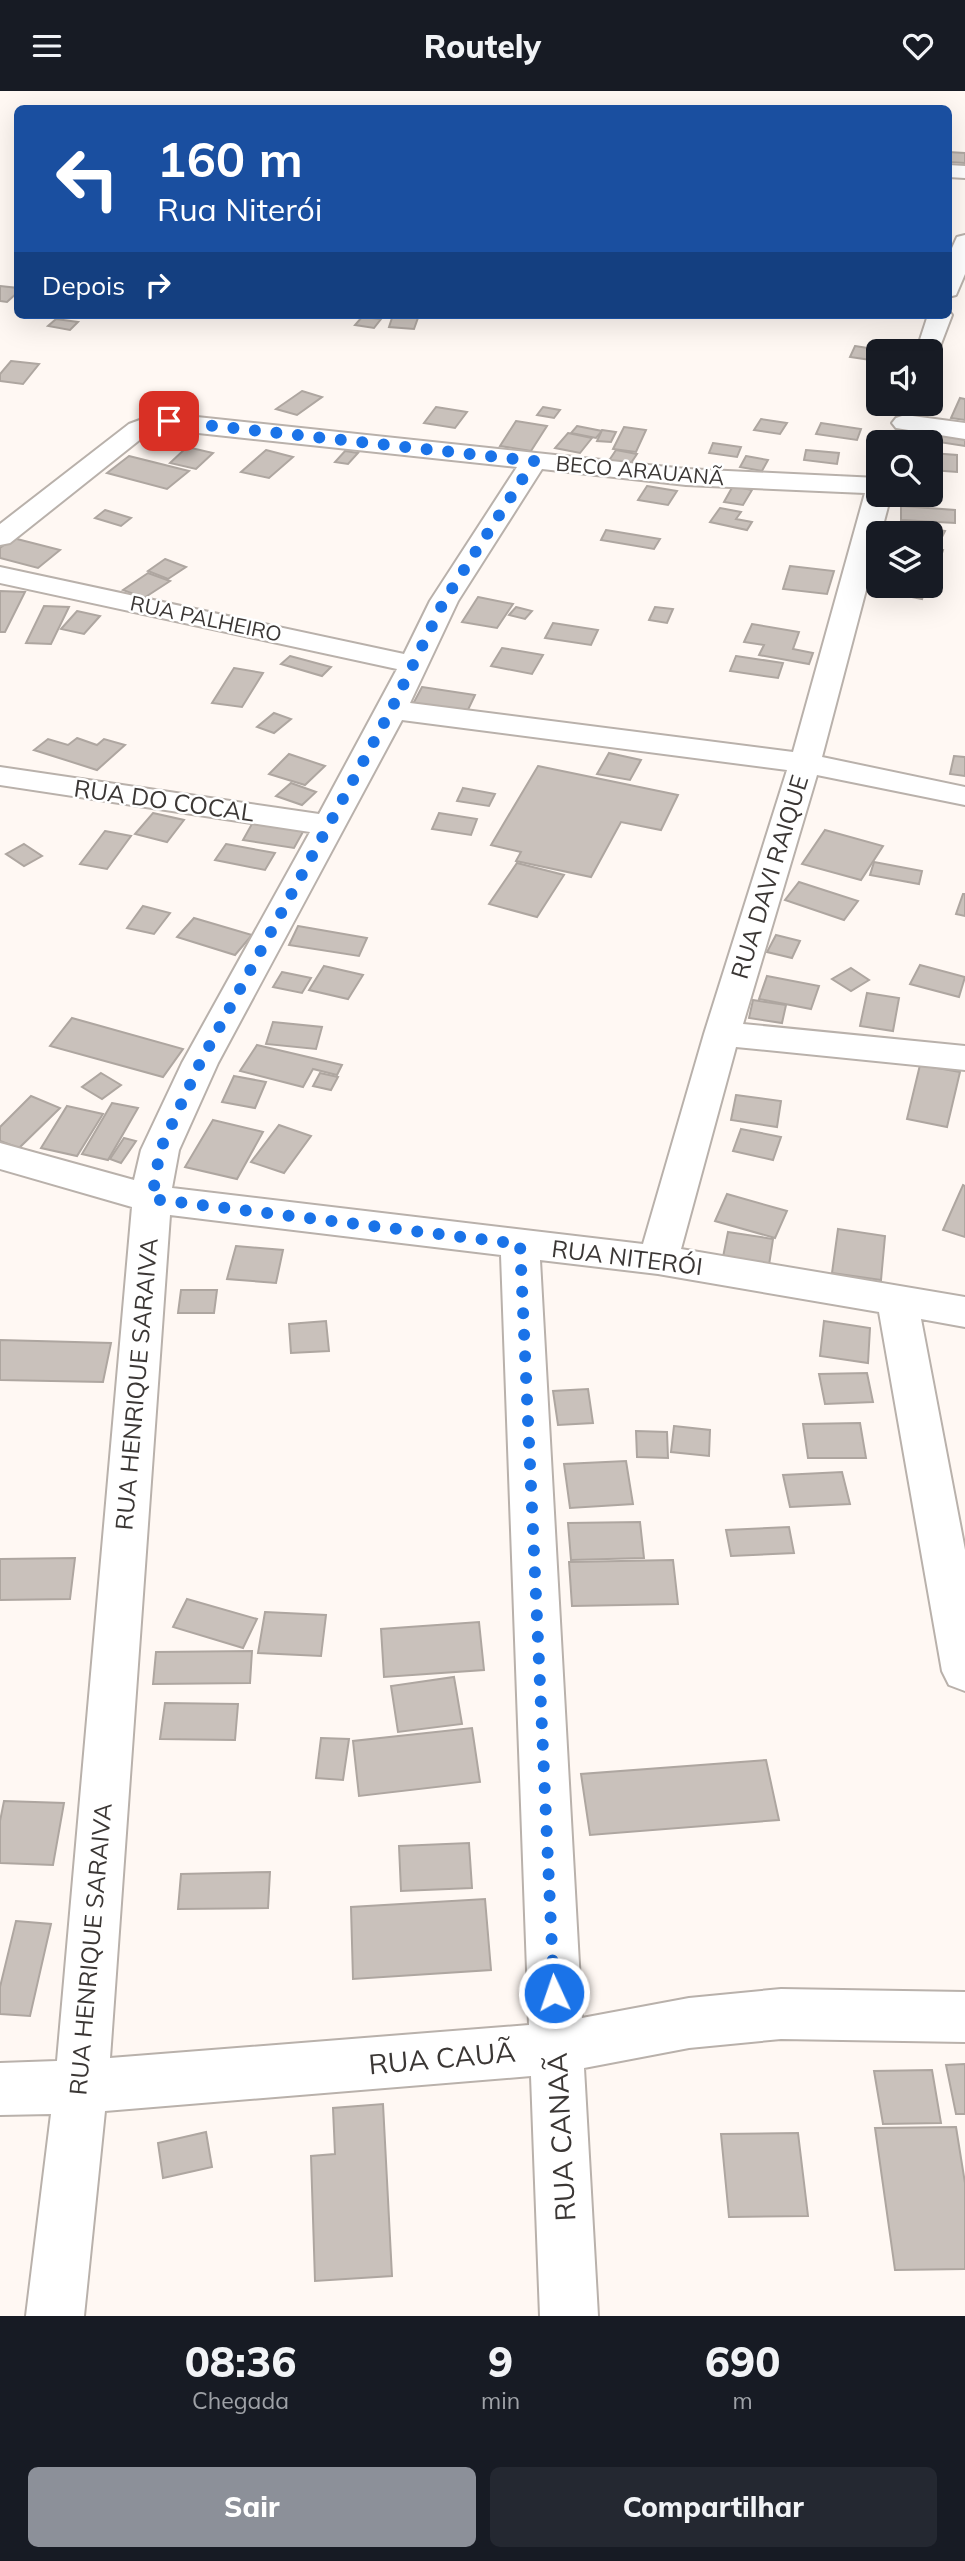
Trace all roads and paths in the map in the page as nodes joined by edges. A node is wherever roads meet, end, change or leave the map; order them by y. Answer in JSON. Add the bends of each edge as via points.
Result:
{"nodes":[{"id":1,"x":965,"y":242,"type":"edge"},
{"id":2,"x":952,"y":279,"type":"edge"},
{"id":3,"x":939,"y":319,"type":"edge"},
{"id":4,"x":932,"y":339,"type":"edge"},
{"id":5,"x":904,"y":423,"type":"edge"},
{"id":6,"x":965,"y":431,"type":"edge"},
{"id":7,"x":534,"y":461,"type":"junction"},
{"id":8,"x":866,"y":485,"type":"edge"},
{"id":9,"x":874,"y":507,"type":"edge"},
{"id":10,"x":0,"y":537,"type":"edge"},
{"id":11,"x":0,"y":575,"type":"edge"},
{"id":12,"x":412,"y":664,"type":"junction"},
{"id":13,"x":391,"y":710,"type":"junction"},
{"id":14,"x":805,"y":763,"type":"junction"},
{"id":15,"x":0,"y":776,"type":"edge"},
{"id":16,"x":965,"y":796,"type":"edge"},
{"id":17,"x":328,"y":825,"type":"junction"},
{"id":18,"x":722,"y":1034,"type":"junction"},
{"id":19,"x":965,"y":1058,"type":"edge"},
{"id":20,"x":0,"y":1156,"type":"edge"},
{"id":21,"x":152,"y":1199,"type":"junction"},
{"id":22,"x":520,"y":1244,"type":"junction"},
{"id":23,"x":658,"y":1260,"type":"junction"},
{"id":24,"x":897,"y":1301,"type":"junction"},
{"id":25,"x":965,"y":1312,"type":"edge"},
{"id":26,"x":965,"y":1671,"type":"edge"},
{"id":27,"x":965,"y":2017,"type":"edge"},
{"id":28,"x":557,"y":2048,"type":"junction"},
{"id":29,"x":81,"y":2087,"type":"junction"},
{"id":30,"x":0,"y":2089,"type":"edge"},
{"id":31,"x":55,"y":2316,"type":"edge"},
{"id":32,"x":569,"y":2316,"type":"edge"}],
"edges":[{"from":1,"to":2,"type":"street"},
{"from":3,"to":4,"type":"street"},
{"from":5,"to":6,"type":"street"},
{"from":7,"to":8,"type":"street","name":"BECO ARAUANÃ","via":[[686,477]]},
{"from":7,"to":10,"type":"street","name":"BECO ARAUANÃ","via":[[152,422]]},
{"from":7,"to":12,"type":"street","name":"RUA HENRIQUE SARAIVA","via":[[444,601]]},
{"from":9,"to":14,"type":"street","name":"RUA DAVI RAIQUE"},
{"from":11,"to":12,"type":"street","name":"RUA PALHEIRO"},
{"from":12,"to":13,"type":"street","name":"RUA HENRIQUE SARAIVA"},
{"from":13,"to":14,"type":"street"},
{"from":13,"to":17,"type":"street","name":"RUA HENRIQUE SARAIVA"},
{"from":14,"to":16,"type":"street"},
{"from":14,"to":18,"type":"street","name":"RUA DAVI RAIQUE"},
{"from":15,"to":17,"type":"street","name":"RUA DO COCAL"},
{"from":17,"to":21,"type":"street","name":"RUA HENRIQUE SARAIVA","via":[[200,1063],[160,1150]]},
{"from":18,"to":19,"type":"street"},
{"from":18,"to":23,"type":"street","name":"RUA DAVI RAIQUE"},
{"from":20,"to":21,"type":"street","name":"RUA NITERÓI"},
{"from":21,"to":22,"type":"street","name":"RUA NITERÓI"},
{"from":21,"to":29,"type":"street","name":"RUA HENRIQUE SARAIVA"},
{"from":22,"to":23,"type":"street","name":"RUA NITERÓI"},
{"from":22,"to":28,"type":"street","name":"RUA CANAÃ"},
{"from":23,"to":24,"type":"street","name":"RUA NITERÓI"},
{"from":24,"to":25,"type":"street","name":"RUA NITERÓI"},
{"from":24,"to":26,"type":"street"},
{"from":27,"to":28,"type":"street","name":"RUA CAUÃ","via":[[781,2014],[689,2023]]},
{"from":28,"to":29,"type":"street","name":"RUA CAUÃ"},
{"from":28,"to":32,"type":"street","name":"RUA CANAÃ"},
{"from":29,"to":30,"type":"street","name":"RUA CAUÃ"},
{"from":29,"to":31,"type":"street","name":"RUA HENRIQUE SARAIVA"}]}
